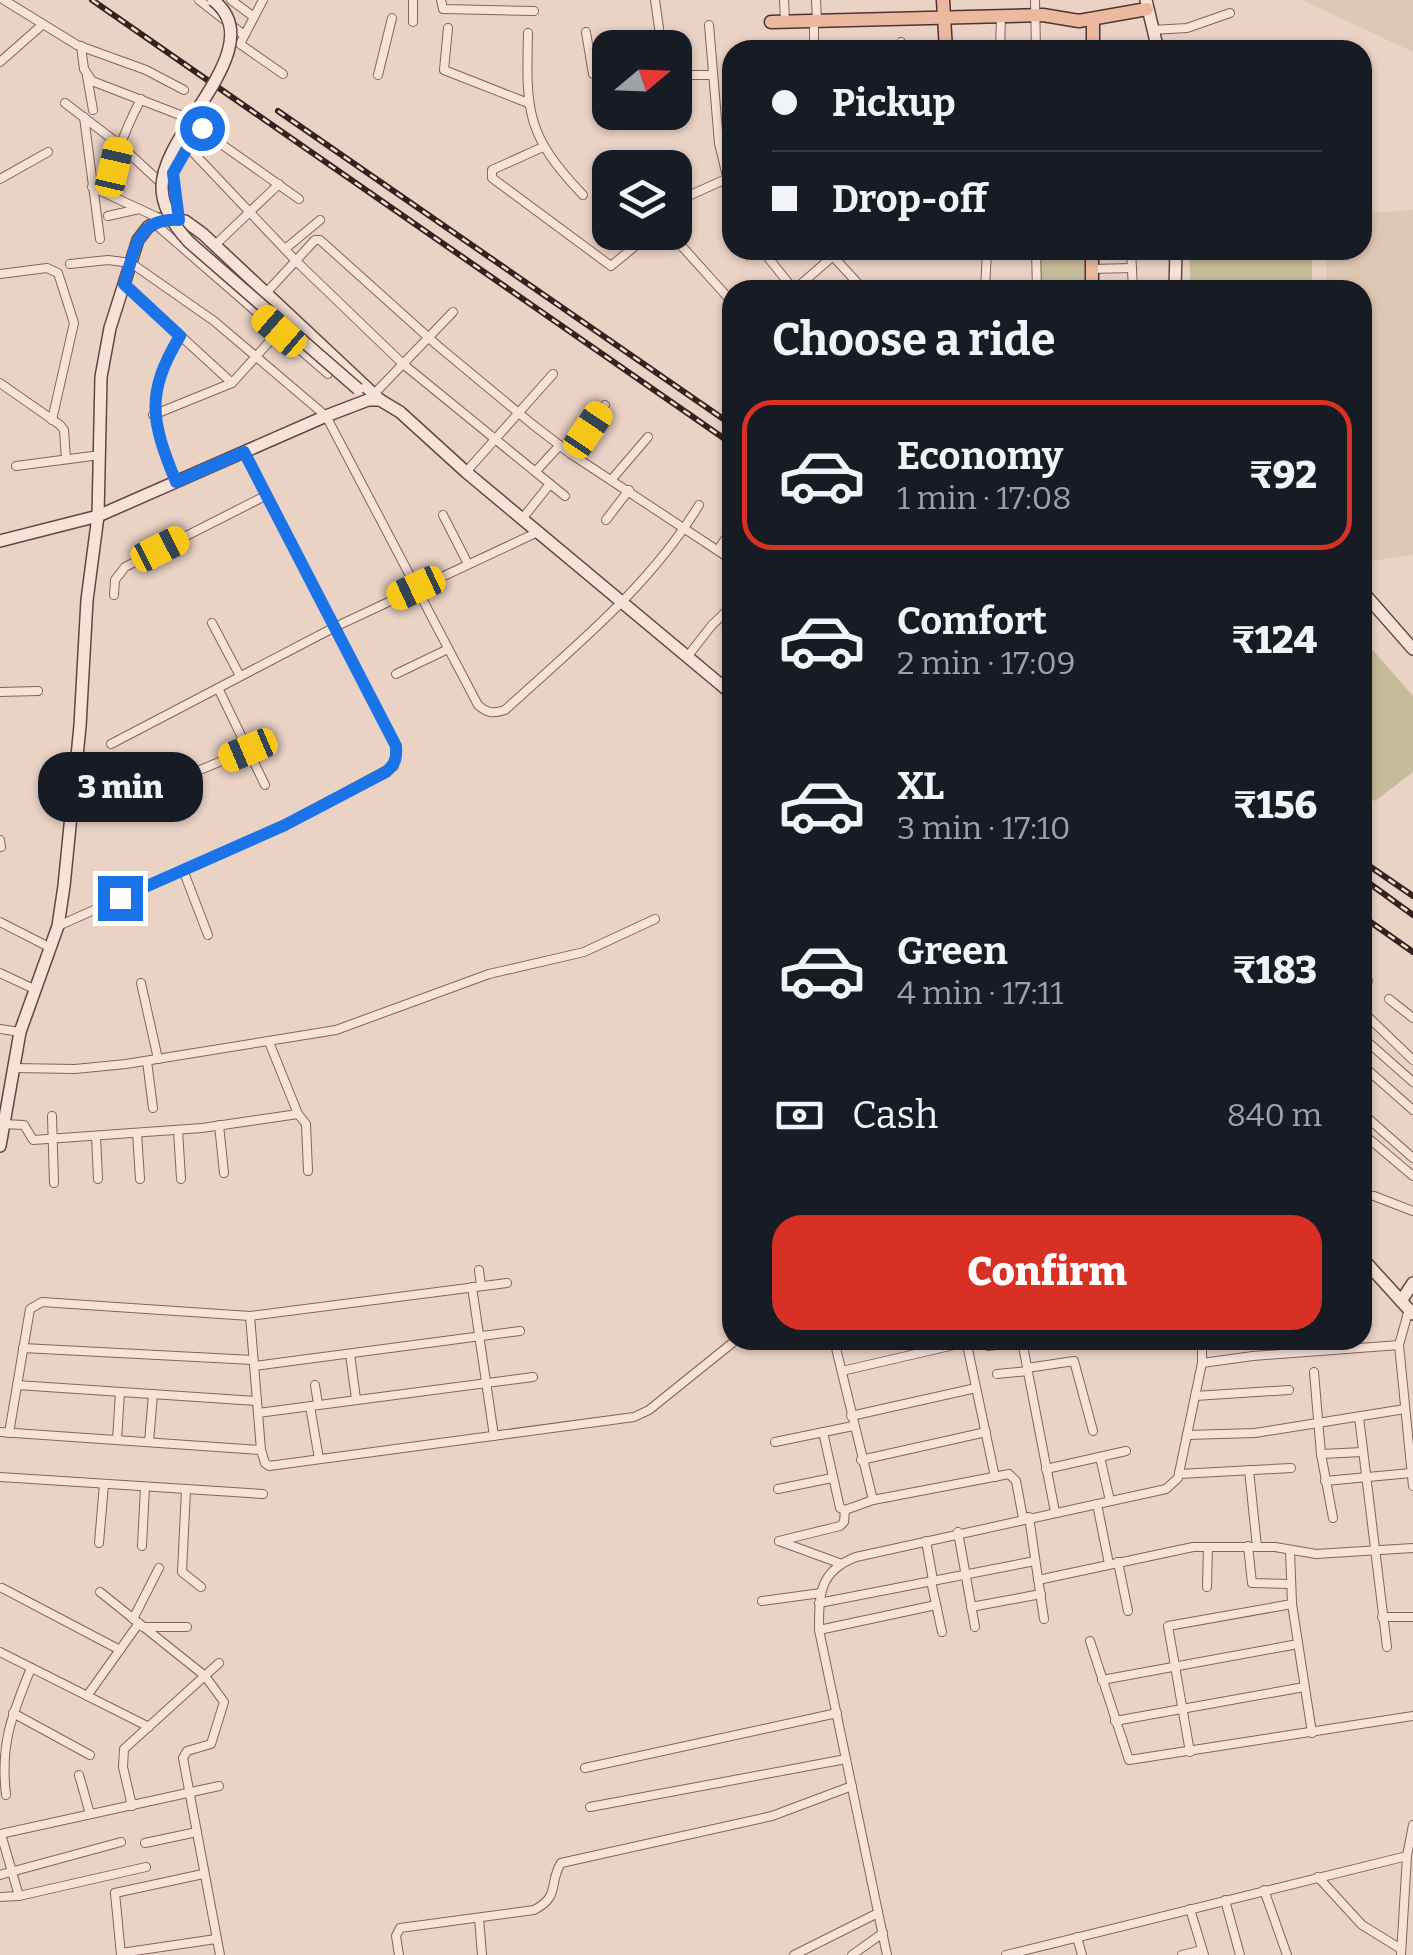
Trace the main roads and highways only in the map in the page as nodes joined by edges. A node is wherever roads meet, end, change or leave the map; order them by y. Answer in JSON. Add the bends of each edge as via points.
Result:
{"nodes":[{"id":1,"x":214,"y":0,"type":"edge"},
{"id":2,"x":943,"y":0,"type":"edge"},
{"id":3,"x":1146,"y":3,"type":"edge"},
{"id":4,"x":944,"y":18,"type":"junction"},
{"id":5,"x":1093,"y":20,"type":"junction"},
{"id":6,"x":778,"y":22,"type":"road end"},
{"id":7,"x":945,"y":40,"type":"edge"},
{"id":8,"x":1093,"y":40,"type":"edge"},
{"id":9,"x":1155,"y":40,"type":"edge"},
{"id":10,"x":374,"y":398,"type":"junction"},
{"id":11,"x":98,"y":516,"type":"junction"},
{"id":12,"x":6,"y":539,"type":"edge"},
{"id":13,"x":1372,"y":602,"type":"edge"},
{"id":14,"x":1413,"y":649,"type":"edge"},
{"id":15,"x":722,"y":686,"type":"edge"},
{"id":16,"x":4,"y":1090,"type":"edge"},
{"id":17,"x":0,"y":1146,"type":"edge"},
{"id":18,"x":1372,"y":1269,"type":"edge"},
{"id":19,"x":1413,"y":1283,"type":"edge"},
{"id":20,"x":1408,"y":1308,"type":"edge"}],
"edges":[{"from":1,"to":10,"type":"main road","bridge":true,"via":[[232,21],[233,39],[166,164],[165,203],[189,242]]},
{"from":2,"to":4,"type":"main road"},
{"from":3,"to":5,"type":"main road"},
{"from":3,"to":9,"type":"main road"},
{"from":4,"to":5,"type":"main road"},
{"from":4,"to":6,"type":"main road"},
{"from":4,"to":7,"type":"main road"},
{"from":5,"to":8,"type":"main road"},
{"from":10,"to":11,"type":"main road"},
{"from":10,"to":11,"type":"main road","via":[[215,245],[184,221],[157,221],[138,240],[110,328],[101,377]]},
{"from":10,"to":15,"type":"main road","via":[[400,412]]},
{"from":11,"to":12,"type":"main road"},
{"from":11,"to":16,"type":"main road","via":[[58,926]]},
{"from":13,"to":14,"type":"main road"},
{"from":16,"to":17,"type":"main road"},
{"from":18,"to":20,"type":"main road"},
{"from":19,"to":20,"type":"main road"}]}
